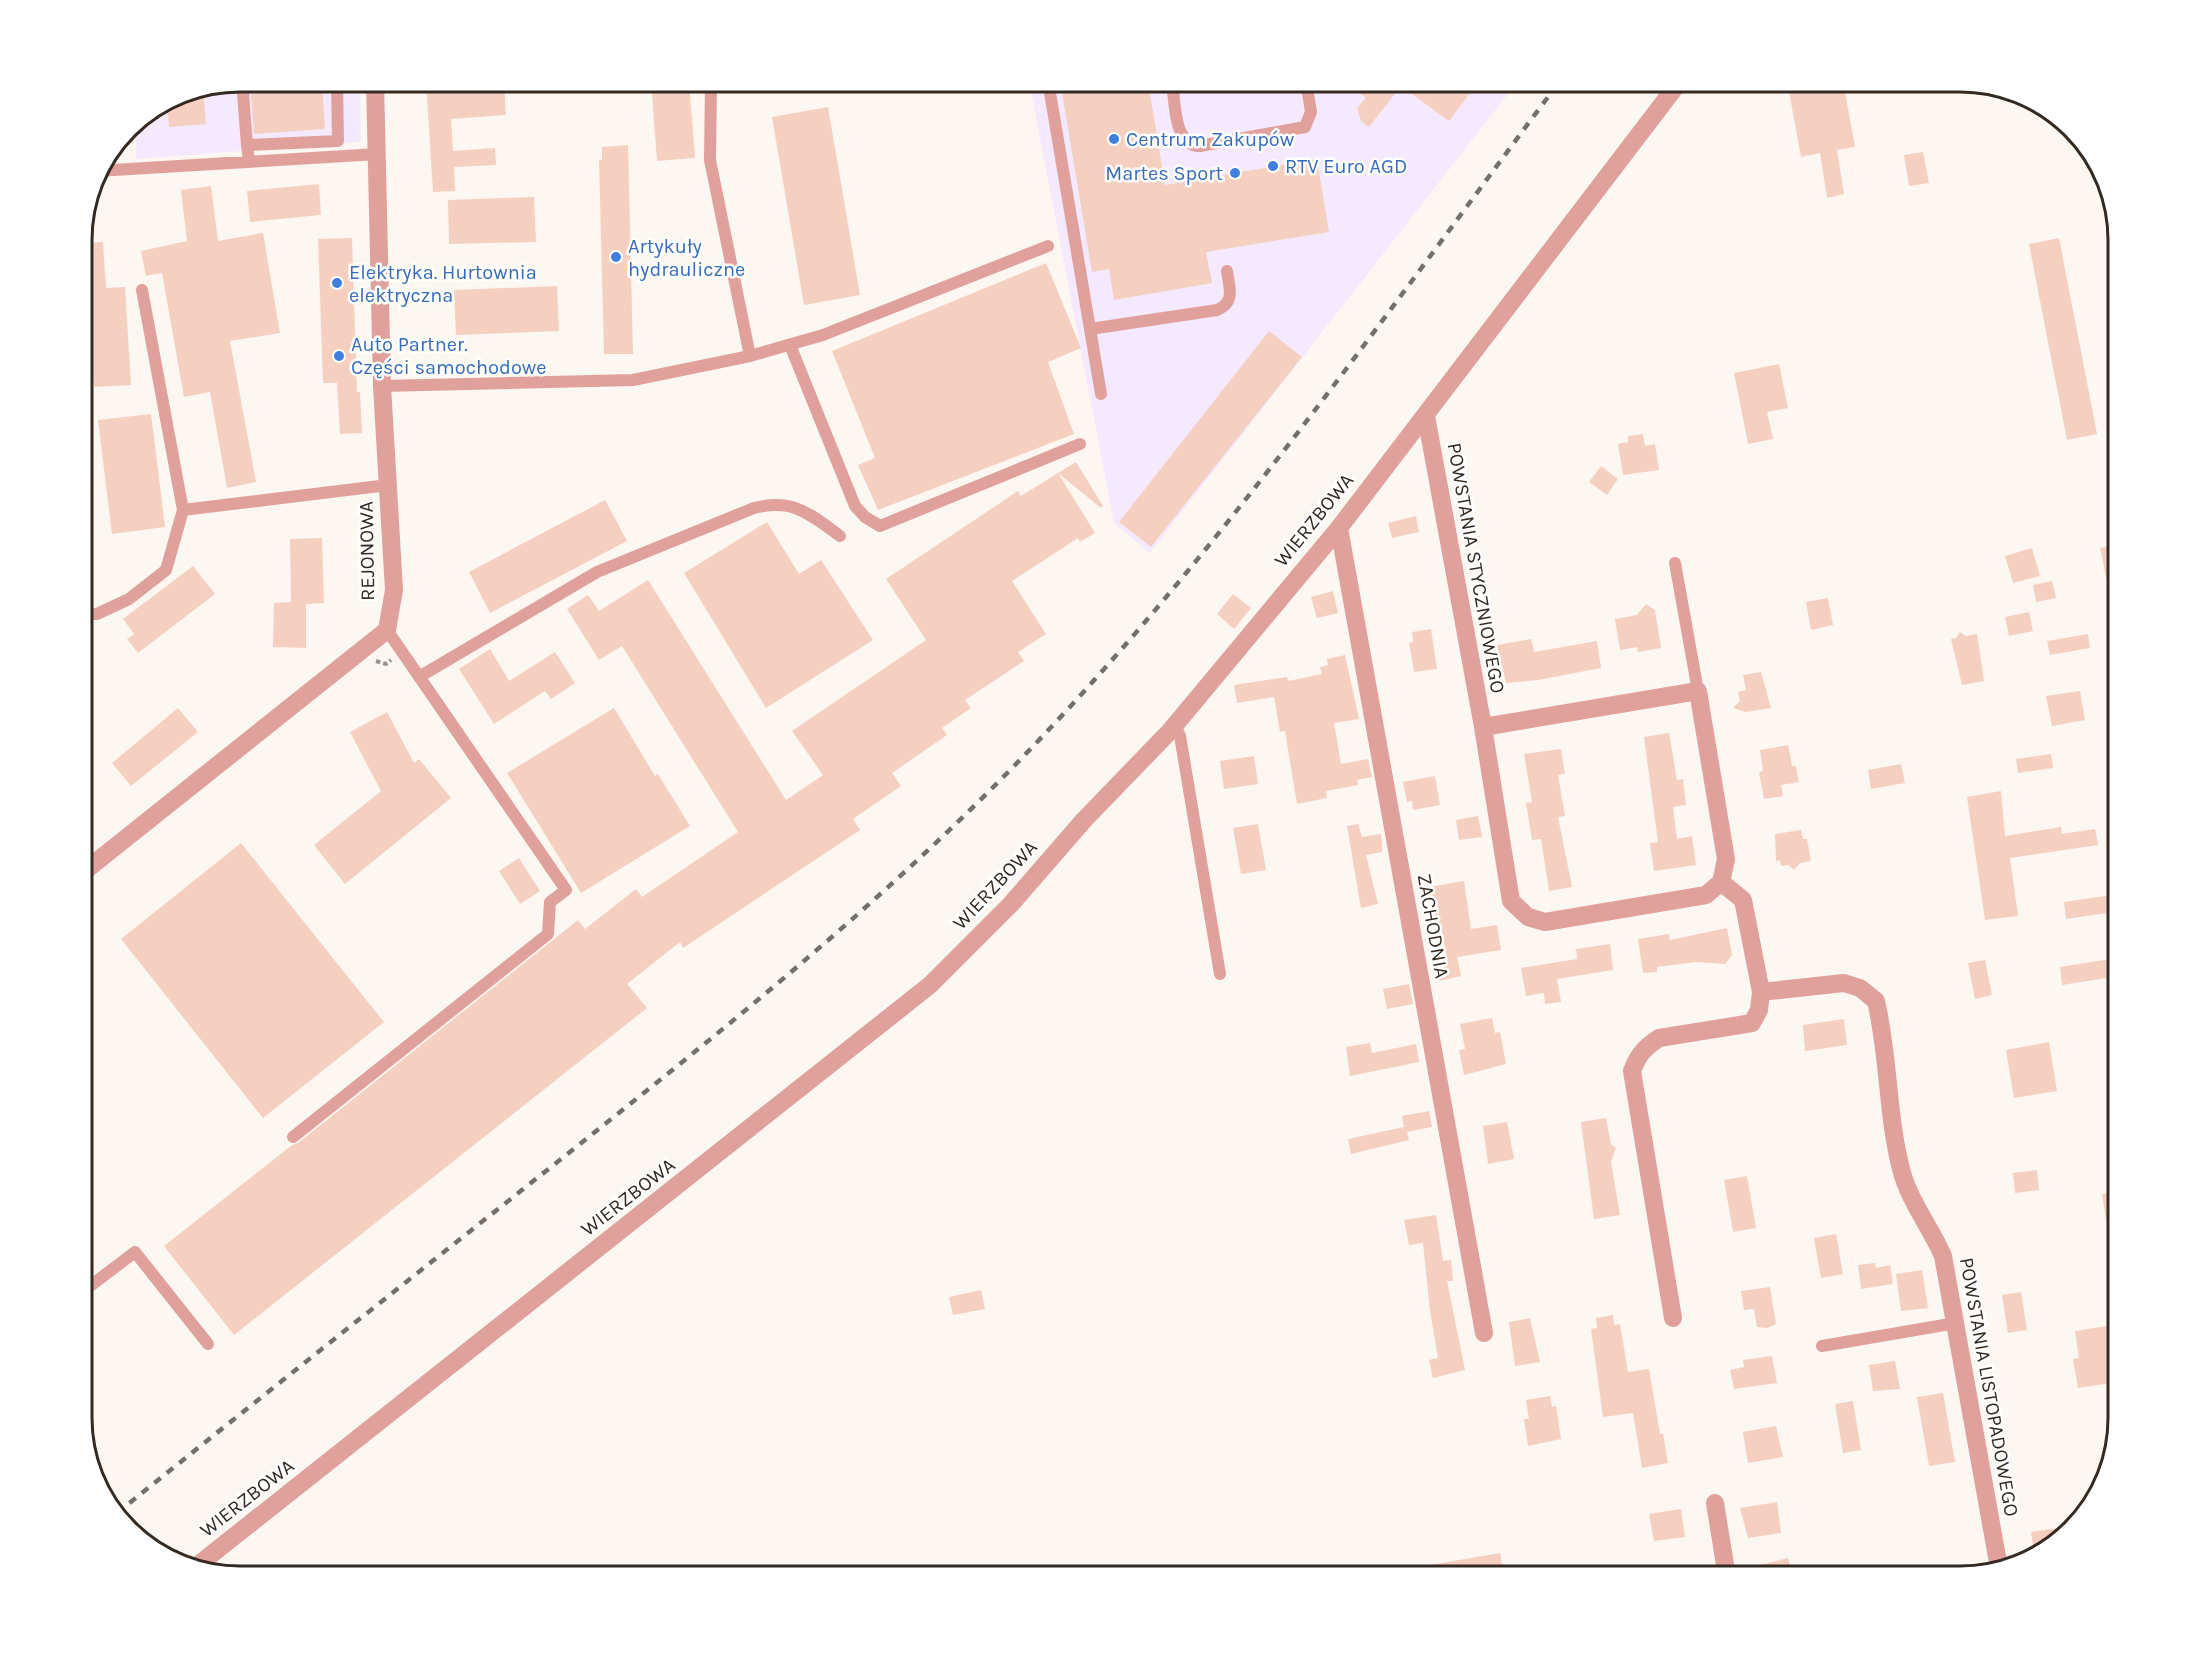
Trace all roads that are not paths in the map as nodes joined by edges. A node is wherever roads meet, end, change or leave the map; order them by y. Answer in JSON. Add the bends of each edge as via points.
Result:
{"nodes":[{"id":1,"x":243,"y":91,"type":"edge"},
{"id":2,"x":337,"y":91,"type":"edge"},
{"id":3,"x":375,"y":91,"type":"edge"},
{"id":4,"x":711,"y":91,"type":"edge"},
{"id":5,"x":1050,"y":91,"type":"edge"},
{"id":6,"x":1174,"y":91,"type":"edge"},
{"id":7,"x":1308,"y":91,"type":"edge"},
{"id":8,"x":1672,"y":91,"type":"edge"},
{"id":9,"x":247,"y":145,"type":"junction"},
{"id":10,"x":378,"y":154,"type":"junction"},
{"id":11,"x":249,"y":161,"type":"junction"},
{"id":12,"x":109,"y":170,"type":"edge"},
{"id":13,"x":1048,"y":246,"type":"dead end"},
{"id":14,"x":1227,"y":271,"type":"dead end"},
{"id":15,"x":142,"y":290,"type":"dead end"},
{"id":16,"x":1090,"y":329,"type":"junction"},
{"id":17,"x":790,"y":345,"type":"junction"},
{"id":18,"x":750,"y":356,"type":"junction"},
{"id":19,"x":382,"y":386,"type":"junction"},
{"id":20,"x":1101,"y":394,"type":"dead end"},
{"id":21,"x":1426,"y":416,"type":"junction"},
{"id":22,"x":1080,"y":444,"type":"dead end"},
{"id":23,"x":388,"y":485,"type":"junction"},
{"id":24,"x":183,"y":510,"type":"junction"},
{"id":25,"x":1339,"y":528,"type":"junction"},
{"id":26,"x":840,"y":536,"type":"dead end"},
{"id":27,"x":1675,"y":563,"type":"dead end"},
{"id":28,"x":92,"y":614,"type":"edge"},
{"id":29,"x":387,"y":630,"type":"junction"},
{"id":30,"x":419,"y":677,"type":"junction"},
{"id":31,"x":1698,"y":691,"type":"junction"},
{"id":32,"x":1175,"y":725,"type":"junction"},
{"id":33,"x":1483,"y":727,"type":"junction"},
{"id":34,"x":92,"y":865,"type":"edge"},
{"id":35,"x":1721,"y":882,"type":"junction"},
{"id":36,"x":1220,"y":974,"type":"dead end"},
{"id":37,"x":1761,"y":992,"type":"junction"},
{"id":38,"x":293,"y":1137,"type":"dead end"},
{"id":39,"x":92,"y":1285,"type":"edge"},
{"id":40,"x":1673,"y":1318,"type":"dead end"},
{"id":41,"x":1956,"y":1323,"type":"junction"},
{"id":42,"x":1484,"y":1333,"type":"dead end"},
{"id":43,"x":208,"y":1344,"type":"dead end"},
{"id":44,"x":1822,"y":1346,"type":"dead end"},
{"id":45,"x":1715,"y":1503,"type":"dead end"},
{"id":46,"x":203,"y":1561,"type":"edge"},
{"id":47,"x":1998,"y":1561,"type":"edge"},
{"id":48,"x":1725,"y":1566,"type":"edge"}],
"edges":[{"from":1,"to":9,"type":"lane"},
{"from":2,"to":9,"type":"lane","via":[[338,141]]},
{"from":3,"to":10,"type":"street","name":"REJONOWA"},
{"from":4,"to":18,"type":"lane","via":[[710,160]]},
{"from":5,"to":16,"type":"lane"},
{"from":6,"to":7,"type":"lane","via":[[1180,132],[1194,146],[1305,127],[1311,112]]},
{"from":8,"to":21,"type":"street","name":"WIERZBOWA"},
{"from":9,"to":11,"type":"lane"},
{"from":10,"to":11,"type":"lane"},
{"from":10,"to":19,"type":"street","name":"REJONOWA"},
{"from":11,"to":12,"type":"lane"},
{"from":13,"to":17,"type":"lane"},
{"from":14,"to":16,"type":"lane","via":[[1231,299],[1227,306]]},
{"from":15,"to":24,"type":"lane"},
{"from":16,"to":20,"type":"lane"},
{"from":17,"to":18,"type":"lane"},
{"from":17,"to":22,"type":"lane","via":[[855,506],[880,526]]},
{"from":18,"to":19,"type":"lane","via":[[633,380]]},
{"from":19,"to":23,"type":"street","name":"REJONOWA"},
{"from":21,"to":25,"type":"street","name":"WIERZBOWA"},
{"from":21,"to":33,"type":"street","name":"POWSTANIA STYCZNIOWEGO"},
{"from":23,"to":24,"type":"lane"},
{"from":23,"to":29,"type":"street","name":"REJONOWA","via":[[394,590]]},
{"from":24,"to":28,"type":"lane","via":[[166,570],[129,599]]},
{"from":25,"to":32,"type":"street","name":"WIERZBOWA"},
{"from":25,"to":42,"type":"street","name":"ZACHODNIA"},
{"from":26,"to":30,"type":"lane","via":[[804,509],[774,503],[754,508],[597,573]]},
{"from":27,"to":31,"type":"lane"},
{"from":29,"to":30,"type":"lane"},
{"from":29,"to":34,"type":"street"},
{"from":30,"to":38,"type":"lane","via":[[567,890],[550,902],[548,934]]},
{"from":31,"to":33,"type":"street"},
{"from":31,"to":35,"type":"street","via":[[1726,859]]},
{"from":32,"to":36,"type":"lane"},
{"from":32,"to":46,"type":"street","name":"WIERZBOWA","via":[[1011,904],[930,985]]},
{"from":33,"to":35,"type":"street","name":"POWSTANIA STYCZNIOWEGO","via":[[1511,901],[1528,917],[1545,922],[1706,895]]},
{"from":35,"to":37,"type":"street","via":[[1743,900]]},
{"from":37,"to":40,"type":"street","via":[[1759,1010],[1752,1023],[1659,1038],[1645,1047],[1632,1071]]},
{"from":37,"to":41,"type":"street","name":"POWSTANIA LISTOPADOWEGO","via":[[1844,983],[1860,988],[1876,1001],[1901,1169],[1914,1205],[1943,1256]]},
{"from":39,"to":43,"type":"lane","via":[[135,1252]]},
{"from":41,"to":44,"type":"lane"},
{"from":41,"to":47,"type":"street","name":"POWSTANIA LISTOPADOWEGO"},
{"from":45,"to":48,"type":"street"}]}
